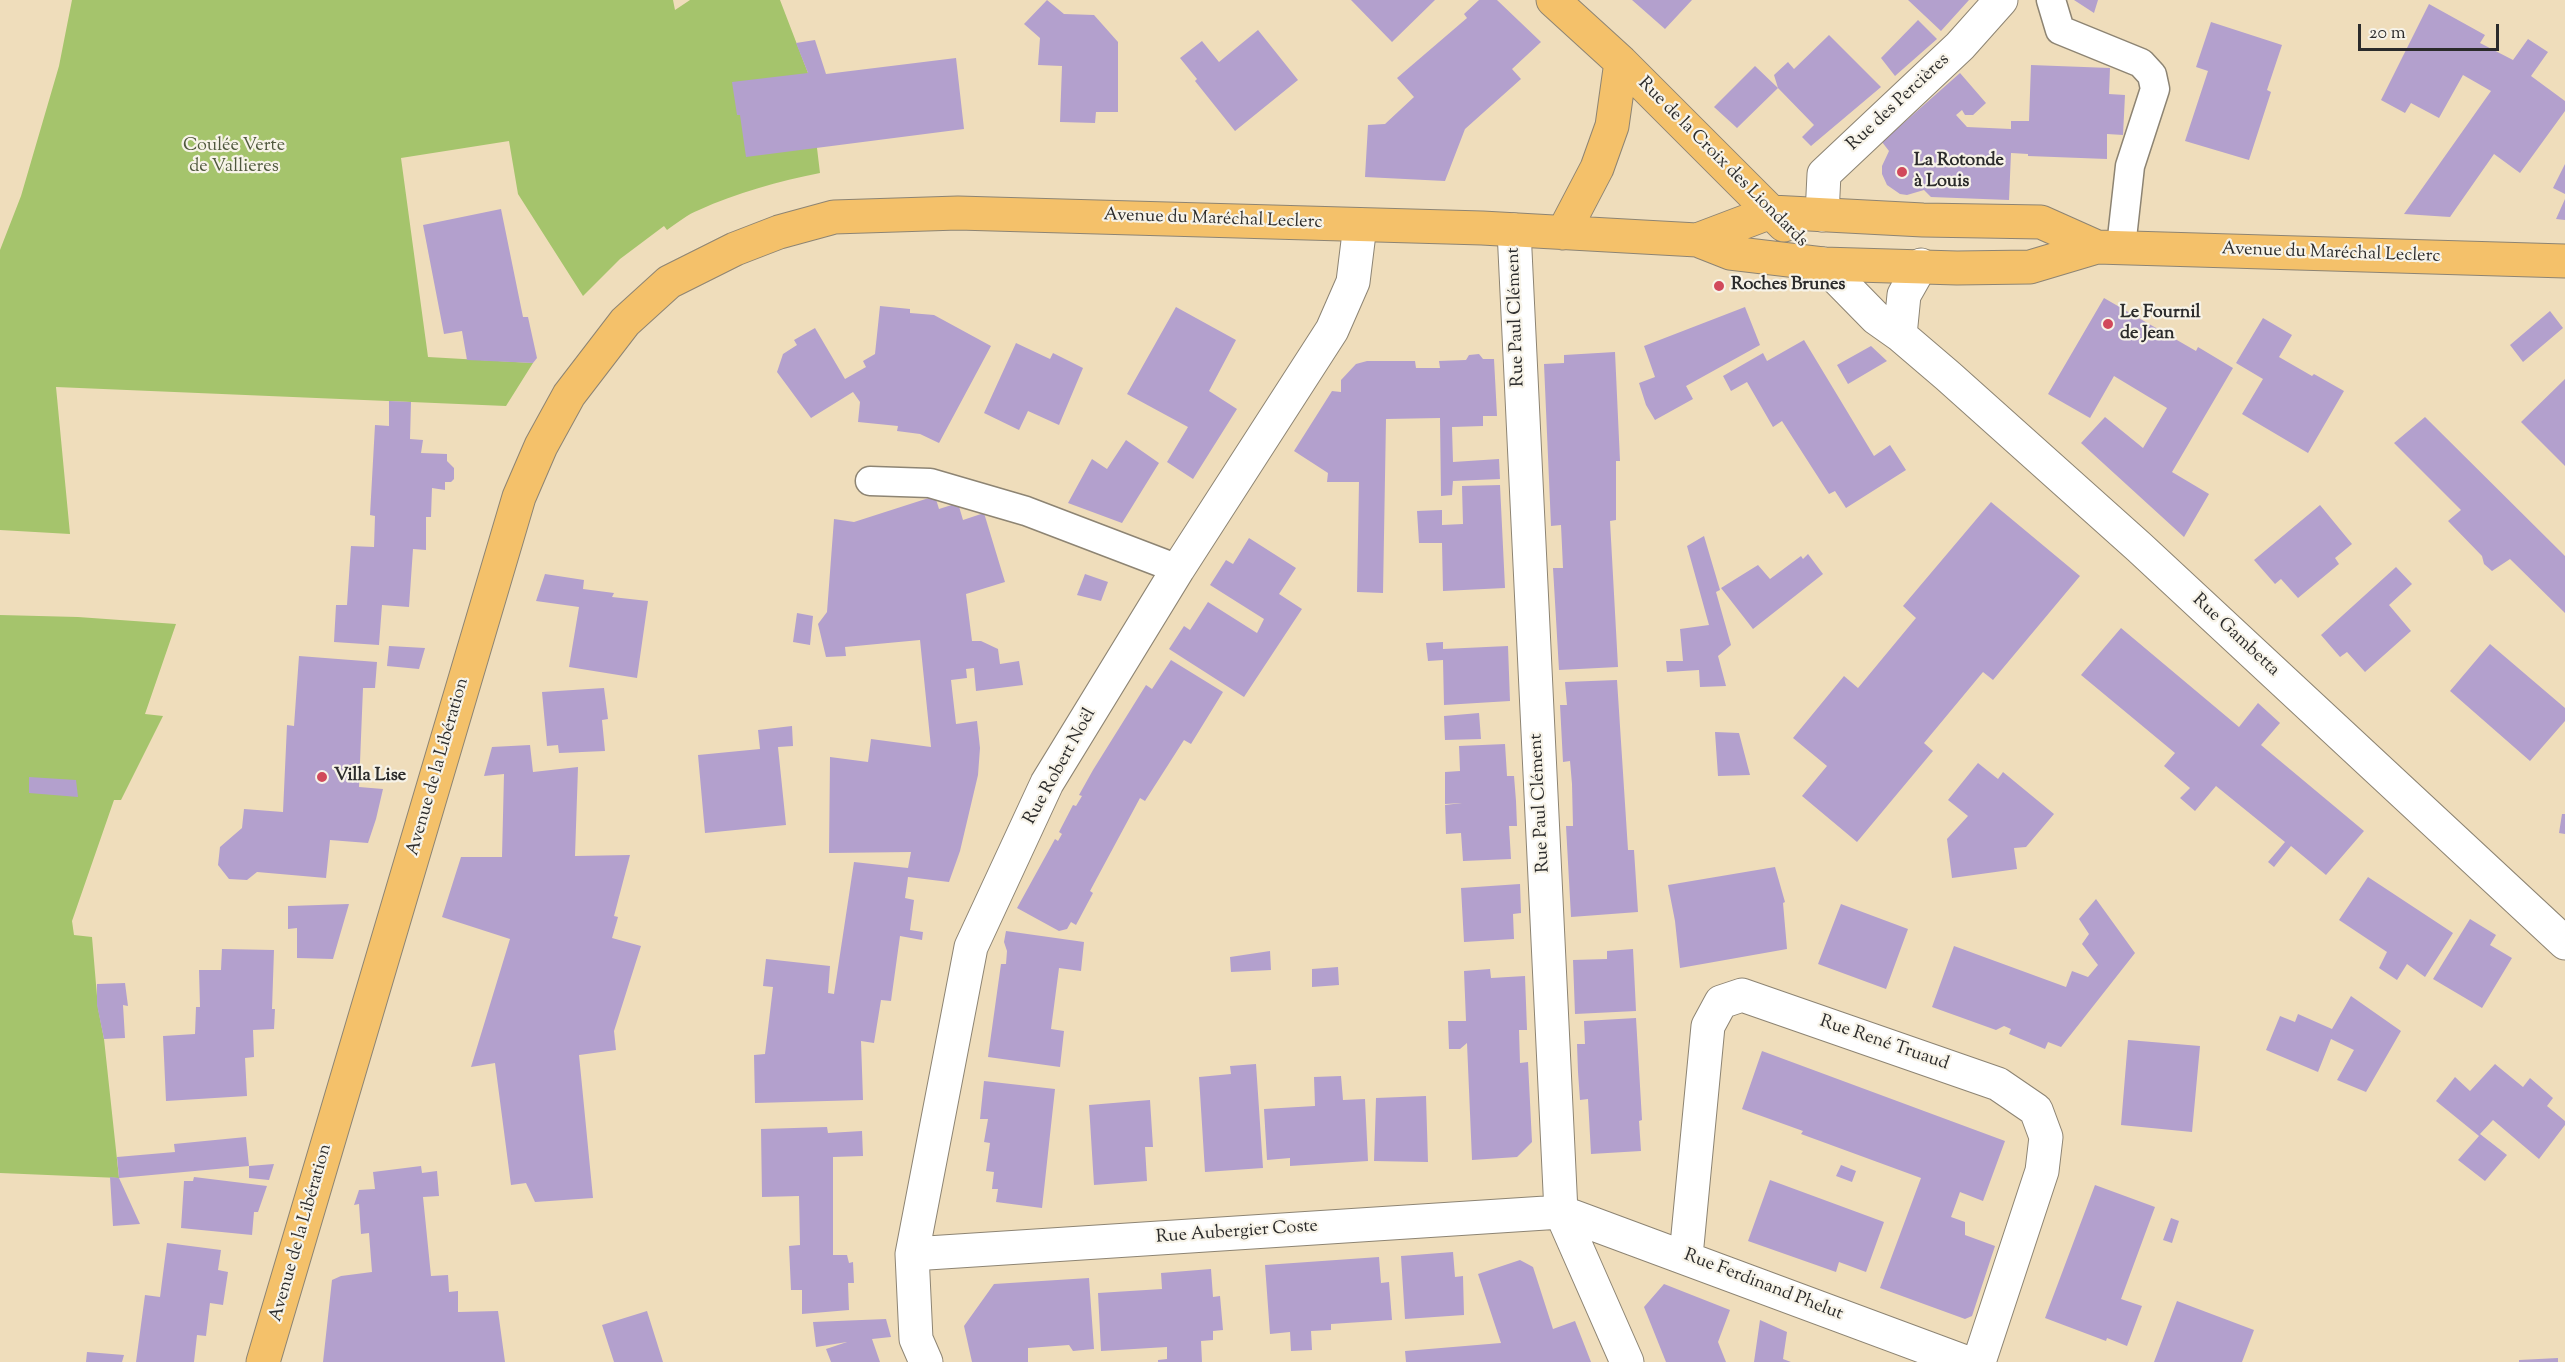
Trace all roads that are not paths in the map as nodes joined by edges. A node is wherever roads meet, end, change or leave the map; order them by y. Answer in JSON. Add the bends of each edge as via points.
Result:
{"nodes":[{"id":1,"x":1553,"y":0,"type":"edge"},
{"id":2,"x":2001,"y":0,"type":"edge"},
{"id":3,"x":2051,"y":0,"type":"edge"},
{"id":4,"x":1621,"y":62,"type":"junction"},
{"id":5,"x":1771,"y":212,"type":"junction"},
{"id":6,"x":1822,"y":215,"type":"junction"},
{"id":7,"x":1360,"y":225,"type":"junction"},
{"id":8,"x":1514,"y":230,"type":"junction"},
{"id":9,"x":1563,"y":233,"type":"junction"},
{"id":10,"x":1697,"y":240,"type":"junction"},
{"id":11,"x":2109,"y":247,"type":"junction"},
{"id":12,"x":735,"y":249,"type":"joint"},
{"id":13,"x":2565,"y":261,"type":"edge"},
{"id":14,"x":1823,"y":264,"type":"junction"},
{"id":15,"x":1921,"y":266,"type":"junction"},
{"id":16,"x":1900,"y":335,"type":"junction"},
{"id":17,"x":870,"y":481,"type":"dead end"},
{"id":18,"x":1178,"y":568,"type":"junction"},
{"id":19,"x":2565,"y":943,"type":"edge"},
{"id":20,"x":1561,"y":1212,"type":"junction"},
{"id":21,"x":912,"y":1254,"type":"junction"},
{"id":22,"x":1686,"y":1257,"type":"junction"},
{"id":23,"x":263,"y":1362,"type":"edge"},
{"id":24,"x":926,"y":1362,"type":"edge"},
{"id":25,"x":1627,"y":1362,"type":"edge"},
{"id":26,"x":1965,"y":1362,"type":"edge"},
{"id":27,"x":1979,"y":1362,"type":"edge"}],
"edges":[{"from":1,"to":4,"type":"main road","name":"Rue de la Croix des Liondards"},
{"from":2,"to":6,"type":"street","name":"Rue des Percières","via":[[1960,46],[1824,174]]},
{"from":3,"to":11,"type":"lane","via":[[2060,30],[2141,63],[2152,75],[2155,89]]},
{"from":4,"to":5,"type":"main road","name":"Rue de la Croix des Liondards"},
{"from":4,"to":9,"type":"main road","name":"Rue de la Croix des Liondards","via":[[1612,126],[1598,168]]},
{"from":5,"to":6,"type":"main road","name":"Avenue du Maréchal Leclerc"},
{"from":5,"to":10,"type":"main road","name":"Avenue du Maréchal Leclerc"},
{"from":5,"to":14,"type":"main road","name":"Rue de la Croix des Liondards"},
{"from":6,"to":11,"type":"main road","name":"Avenue du Maréchal Leclerc","via":[[2041,222]]},
{"from":7,"to":8,"type":"main road","name":"Avenue du Maréchal Leclerc"},
{"from":7,"to":12,"type":"main road","name":"Avenue du Maréchal Leclerc","via":[[958,213],[834,217]]},
{"from":7,"to":18,"type":"street","name":"Rue Robert Noël","via":[[1353,282],[1332,330]]},
{"from":8,"to":9,"type":"main road","name":"Avenue du Maréchal Leclerc"},
{"from":8,"to":20,"type":"street","name":"Rue Paul Clément"},
{"from":9,"to":10,"type":"main road","name":"Avenue du Maréchal Leclerc"},
{"from":10,"to":14,"type":"main road","name":"Avenue du Maréchal Leclerc","via":[[1730,253]]},
{"from":11,"to":13,"type":"main road","name":"Avenue du Maréchal Leclerc"},
{"from":11,"to":15,"type":"main road","name":"Avenue du Maréchal Leclerc","via":[[2030,267]]},
{"from":12,"to":23,"type":"main road","name":"Avenue de la Libération","via":[[669,282],[625,322],[569,395],[519,497]]},
{"from":14,"to":15,"type":"main road","name":"Avenue du Maréchal Leclerc"},
{"from":14,"to":16,"type":"street","name":"Rue Gambetta","via":[[1876,318]]},
{"from":15,"to":16,"type":"street","via":[[1904,295]]},
{"from":16,"to":19,"type":"street","name":"Rue Gambetta","via":[[2139,547]]},
{"from":17,"to":18,"type":"lane","via":[[930,483],[1026,511]]},
{"from":18,"to":21,"type":"street","name":"Rue Robert Noël","via":[[1047,783],[971,947]]},
{"from":20,"to":21,"type":"street","name":"Rue Aubergier Coste"},
{"from":20,"to":22,"type":"street","name":"Rue Ferdinand Phelut"},
{"from":20,"to":25,"type":"street","name":"Rue Paul Clément"},
{"from":21,"to":24,"type":"street","name":"Rue Robert Noël","via":[[915,1339]]},
{"from":22,"to":26,"type":"street","name":"Rue Ferdinand Phelut"},
{"from":22,"to":27,"type":"street","name":"Rue René Truaud","via":[[1708,1026],[1721,1002],[1742,995],[1998,1084],[2036,1110],[2046,1137],[2042,1172]]}]}
